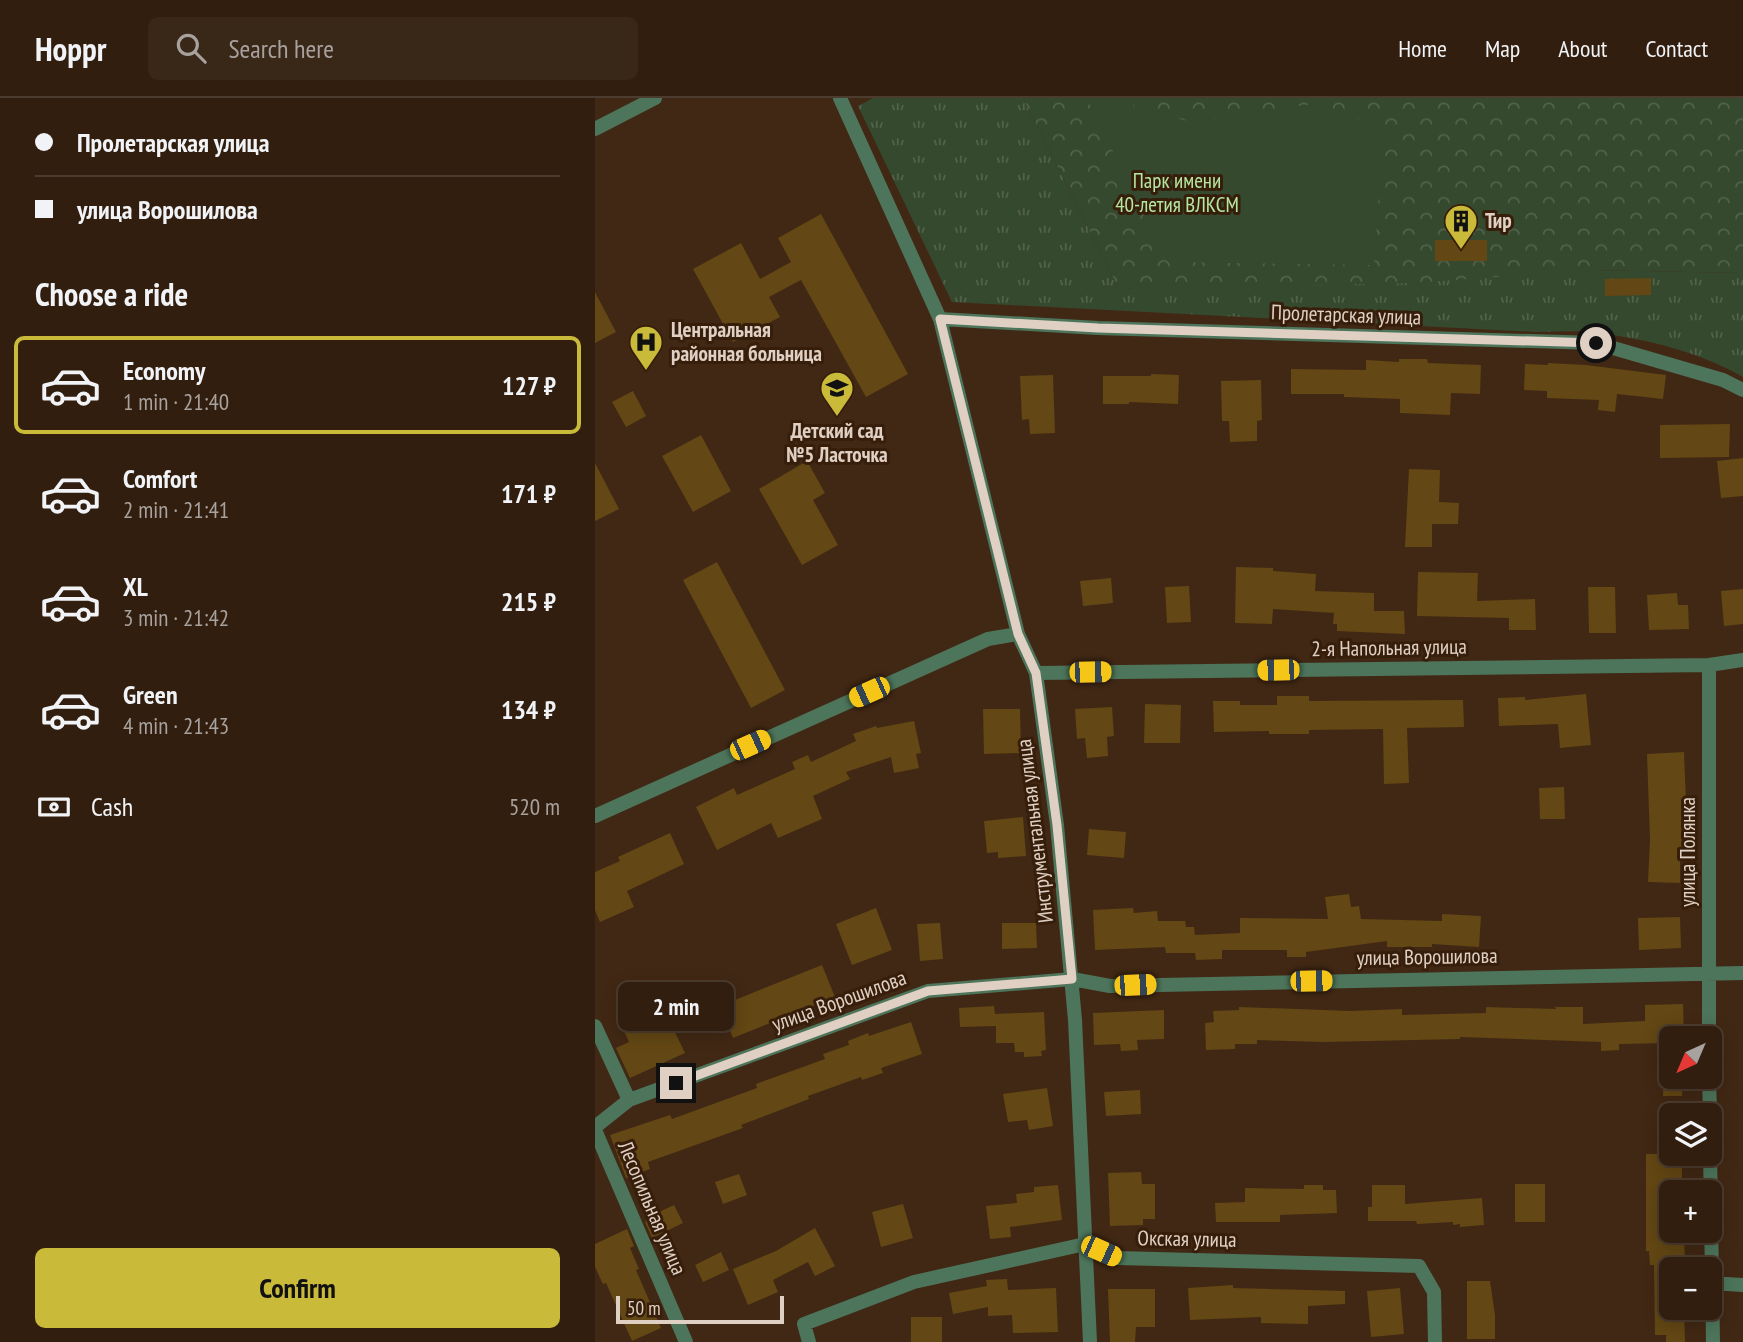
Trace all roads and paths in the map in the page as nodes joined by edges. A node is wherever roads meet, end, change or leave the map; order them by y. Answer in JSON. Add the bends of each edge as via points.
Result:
{"nodes":[{"id":1,"x":655,"y":98,"type":"edge"},
{"id":2,"x":840,"y":98,"type":"edge"},
{"id":3,"x":595,"y":129,"type":"edge"},
{"id":4,"x":940,"y":319,"type":"junction"},
{"id":5,"x":1743,"y":390,"type":"edge"},
{"id":6,"x":1018,"y":634,"type":"junction"},
{"id":7,"x":1743,"y":660,"type":"edge"},
{"id":8,"x":1709,"y":666,"type":"junction"},
{"id":9,"x":1036,"y":673,"type":"junction"},
{"id":10,"x":595,"y":816,"type":"edge"},
{"id":11,"x":1709,"y":973,"type":"junction"},
{"id":12,"x":1743,"y":973,"type":"edge"},
{"id":13,"x":1072,"y":979,"type":"junction"},
{"id":14,"x":595,"y":1026,"type":"edge"},
{"id":15,"x":1709,"y":1026,"type":"edge"},
{"id":16,"x":629,"y":1100,"type":"junction"},
{"id":17,"x":595,"y":1128,"type":"edge"},
{"id":18,"x":1710,"y":1166,"type":"edge"},
{"id":19,"x":1085,"y":1244,"type":"junction"},
{"id":20,"x":1710,"y":1257,"type":"edge"},
{"id":21,"x":1722,"y":1284,"type":"edge"},
{"id":22,"x":1743,"y":1285,"type":"edge"},
{"id":23,"x":1712,"y":1320,"type":"edge"},
{"id":24,"x":686,"y":1342,"type":"edge"},
{"id":25,"x":809,"y":1342,"type":"edge"},
{"id":26,"x":1090,"y":1342,"type":"edge"},
{"id":27,"x":1435,"y":1342,"type":"edge"},
{"id":28,"x":1713,"y":1342,"type":"edge"}],
"edges":[{"from":1,"to":3,"type":"street"},
{"from":2,"to":4,"type":"street","name":"Инструментальная улица"},
{"from":4,"to":5,"type":"street","name":"Пролетарская улица","via":[[1596,343]]},
{"from":4,"to":6,"type":"street","name":"Инструментальная улица"},
{"from":6,"to":9,"type":"street","name":"Инструментальная улица"},
{"from":6,"to":10,"type":"street","via":[[988,639]]},
{"from":7,"to":8,"type":"street","name":"2-я Напольная улица"},
{"from":8,"to":9,"type":"street","name":"2-я Напольная улица"},
{"from":8,"to":11,"type":"street","name":"улица Полянка"},
{"from":9,"to":13,"type":"street","name":"Инструментальная улица"},
{"from":11,"to":12,"type":"street","name":"улица Ворошилова"},
{"from":11,"to":13,"type":"street","name":"улица Ворошилова","via":[[1111,986]]},
{"from":11,"to":15,"type":"street","name":"улица Полянка"},
{"from":13,"to":16,"type":"street","name":"улица Ворошилова","via":[[928,991]]},
{"from":13,"to":19,"type":"street","name":"Инструментальная улица"},
{"from":14,"to":16,"type":"street"},
{"from":16,"to":17,"type":"street","name":"улица Ворошилова"},
{"from":17,"to":24,"type":"street","name":"Лесопильная улица"},
{"from":18,"to":20,"type":"street"},
{"from":19,"to":25,"type":"street","via":[[914,1282],[804,1324]]},
{"from":19,"to":26,"type":"street","name":"Инструментальная улица"},
{"from":19,"to":27,"type":"street","name":"Окская улица","via":[[1117,1258],[1419,1266],[1434,1292]]},
{"from":21,"to":22,"type":"street"},
{"from":23,"to":28,"type":"street"}]}
